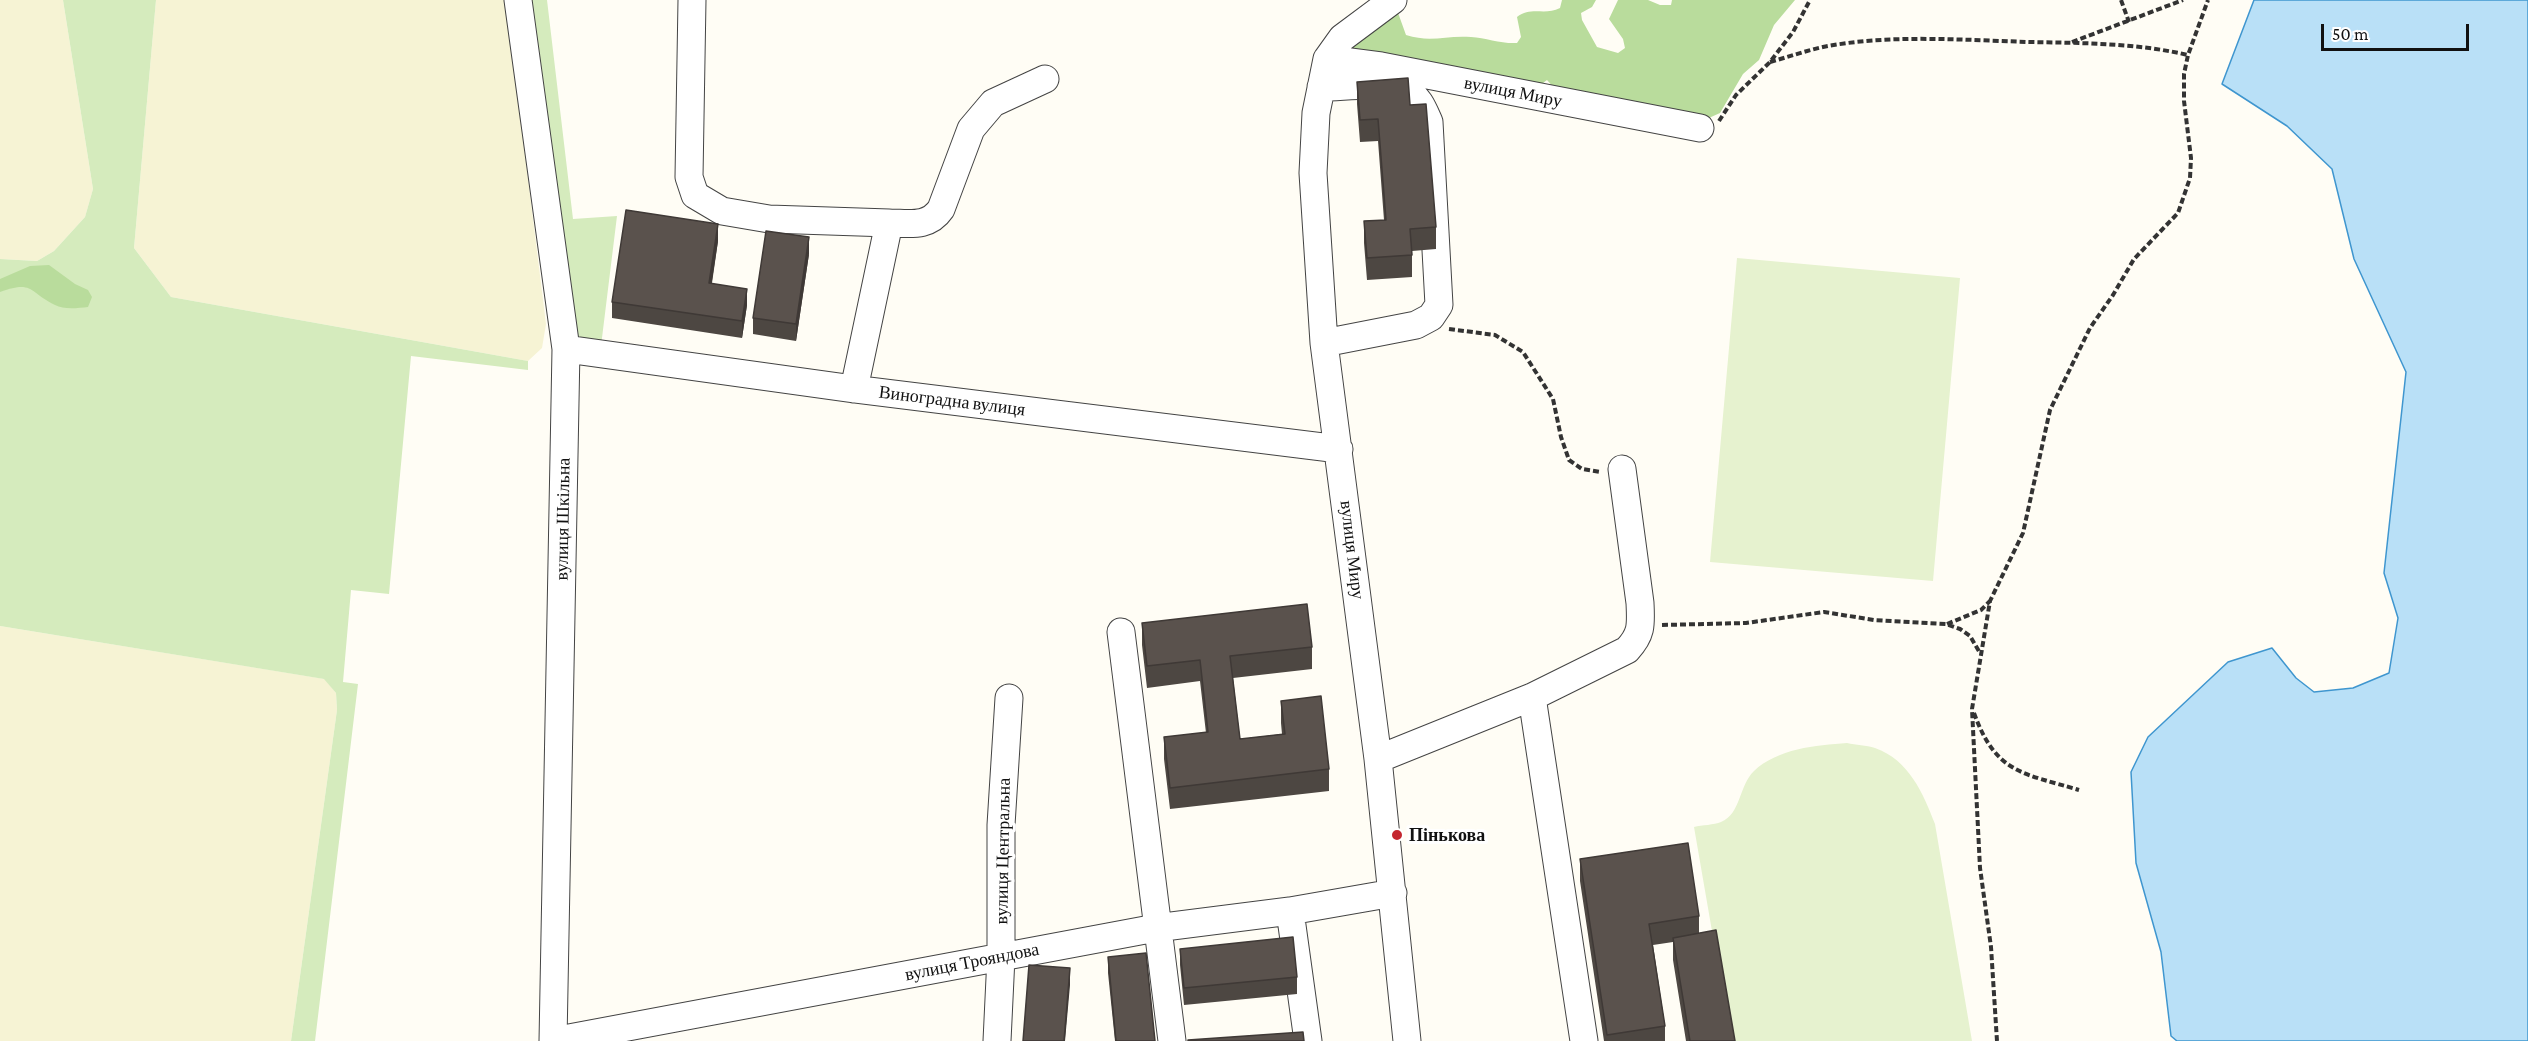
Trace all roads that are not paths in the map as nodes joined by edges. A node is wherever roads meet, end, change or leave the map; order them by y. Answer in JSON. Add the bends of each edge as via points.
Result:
{"nodes":[{"id":1,"x":518,"y":0,"type":"edge"},
{"id":2,"x":692,"y":0,"type":"edge"},
{"id":3,"x":1394,"y":0,"type":"edge"},
{"id":4,"x":1327,"y":59,"type":"junction"},
{"id":5,"x":1045,"y":79,"type":"dead end"},
{"id":6,"x":1321,"y":87,"type":"junction"},
{"id":7,"x":1700,"y":128,"type":"road end"},
{"id":8,"x":888,"y":223,"type":"junction"},
{"id":9,"x":1324,"y":343,"type":"junction"},
{"id":10,"x":566,"y":349,"type":"junction"},
{"id":11,"x":854,"y":389,"type":"junction"},
{"id":12,"x":1339,"y":449,"type":"junction"},
{"id":13,"x":1623,"y":478,"type":"road end"},
{"id":14,"x":1121,"y":632,"type":"dead end"},
{"id":15,"x":1532,"y":697,"type":"junction"},
{"id":16,"x":1009,"y":698,"type":"dead end"},
{"id":17,"x":1378,"y":759,"type":"junction"},
{"id":18,"x":1393,"y":893,"type":"junction"},
{"id":19,"x":1290,"y":911,"type":"junction"},
{"id":20,"x":1156,"y":928,"type":"junction"},
{"id":21,"x":1001,"y":957,"type":"junction"},
{"id":22,"x":662,"y":1031,"type":"edge"},
{"id":23,"x":553,"y":1041,"type":"edge"},
{"id":24,"x":997,"y":1041,"type":"edge"},
{"id":25,"x":1172,"y":1041,"type":"edge"},
{"id":26,"x":1308,"y":1041,"type":"edge"},
{"id":27,"x":1407,"y":1041,"type":"edge"},
{"id":28,"x":1584,"y":1041,"type":"edge"}],
"edges":[{"from":1,"to":10,"type":"street","name":"вулиця Шкільна"},
{"from":2,"to":8,"type":"street","via":[[689,177],[695,195],[722,211],[770,219]]},
{"from":3,"to":4,"type":"street","name":"вулиця Миру","via":[[1342,38]]},
{"from":4,"to":6,"type":"street","name":"вулиця Миру"},
{"from":4,"to":7,"type":"street","name":"вулиця Миру","via":[[1393,68]]},
{"from":5,"to":8,"type":"street","via":[[993,103],[971,129],[934,219],[920,224]]},
{"from":6,"to":9,"type":"street","name":"вулиця Миру","via":[[1313,174]]},
{"from":6,"to":9,"type":"street","via":[[1383,87],[1408,92],[1421,104],[1429,122],[1439,305],[1431,317],[1416,325]]},
{"from":8,"to":11,"type":"street"},
{"from":9,"to":12,"type":"street","name":"вулиця Миру"},
{"from":10,"to":11,"type":"street","name":"Виноградна вулиця"},
{"from":10,"to":23,"type":"street","name":"вулиця Шкільна"},
{"from":11,"to":12,"type":"street","name":"Виноградна вулиця"},
{"from":12,"to":17,"type":"street","name":"вулиця Миру"},
{"from":13,"to":15,"type":"street","via":[[1641,625],[1637,639],[1627,650]]},
{"from":14,"to":20,"type":"street"},
{"from":15,"to":17,"type":"street"},
{"from":15,"to":28,"type":"street"},
{"from":16,"to":21,"type":"street","name":"вулиця Центральна","via":[[1001,825]]},
{"from":17,"to":18,"type":"street","name":"вулиця Миру"},
{"from":18,"to":19,"type":"street","name":"вулиця Трояндова"},
{"from":18,"to":27,"type":"street","name":"вулиця Миру"},
{"from":19,"to":20,"type":"street","name":"вулиця Трояндова"},
{"from":19,"to":26,"type":"street"},
{"from":20,"to":21,"type":"street","name":"вулиця Трояндова"},
{"from":20,"to":25,"type":"street"},
{"from":21,"to":22,"type":"street","name":"вулиця Трояндова"},
{"from":21,"to":24,"type":"street","name":"вулиця Центральна"},
{"from":22,"to":23,"type":"street","name":"вулиця Трояндова"}]}
